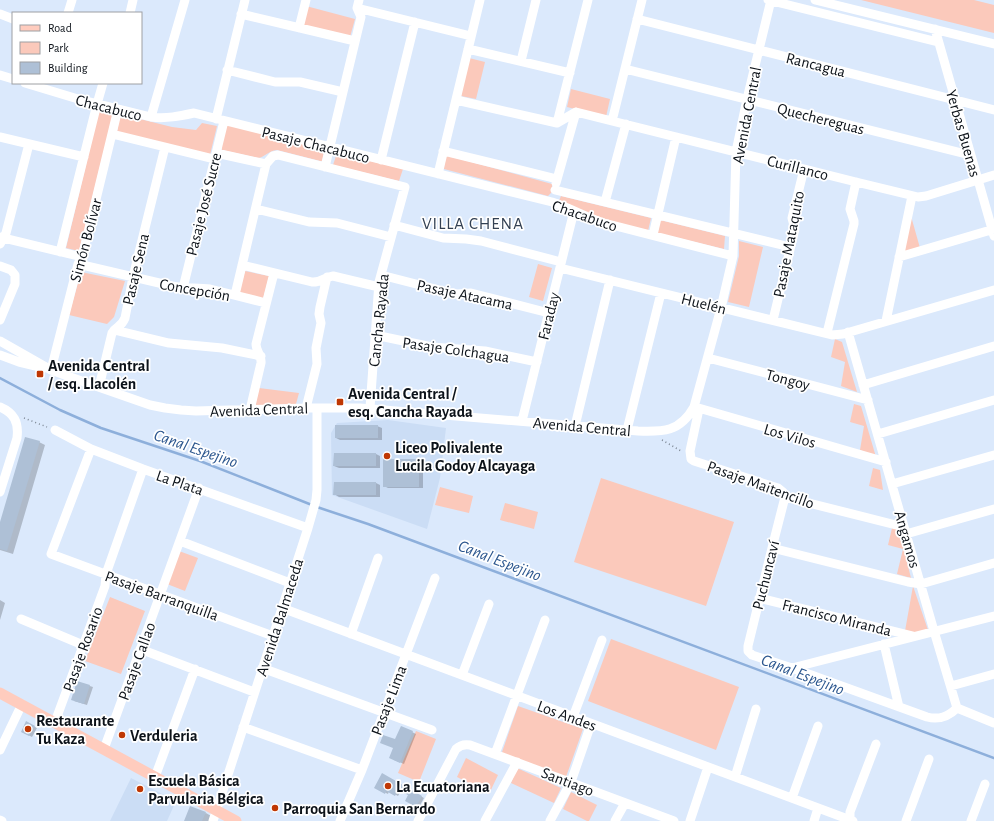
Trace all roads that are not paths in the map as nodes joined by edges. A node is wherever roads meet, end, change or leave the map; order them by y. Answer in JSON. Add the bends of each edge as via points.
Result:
{"nodes":[{"id":1,"x":72,"y":0,"type":"edge"},
{"id":2,"x":133,"y":0,"type":"edge"},
{"id":3,"x":185,"y":0,"type":"edge"},
{"id":4,"x":245,"y":0,"type":"edge"},
{"id":5,"x":306,"y":0,"type":"edge"},
{"id":6,"x":480,"y":0,"type":"edge"},
{"id":7,"x":536,"y":0,"type":"edge"},
{"id":8,"x":588,"y":0,"type":"edge"},
{"id":9,"x":642,"y":0,"type":"edge"},
{"id":10,"x":770,"y":0,"type":"edge"},
{"id":11,"x":815,"y":0,"type":"edge"},
{"id":12,"x":358,"y":4,"type":"edge"},
{"id":13,"x":68,"y":12,"type":"edge"},
{"id":14,"x":130,"y":12,"type":"edge"},
{"id":15,"x":0,"y":14,"type":"edge"},
{"id":16,"x":241,"y":14,"type":"junction"},
{"id":17,"x":12,"y":18,"type":"edge"},
{"id":18,"x":637,"y":19,"type":"junction"},
{"id":19,"x":415,"y":22,"type":"junction"},
{"id":20,"x":299,"y":28,"type":"junction"},
{"id":21,"x":934,"y":29,"type":"junction"},
{"id":22,"x":471,"y":36,"type":"junction"},
{"id":23,"x":355,"y":42,"type":"junction"},
{"id":24,"x":938,"y":42,"type":"junction"},
{"id":25,"x":994,"y":44,"type":"edge"},
{"id":26,"x":468,"y":49,"type":"junction"},
{"id":27,"x":759,"y":50,"type":"junction"},
{"id":28,"x":521,"y":61,"type":"junction"},
{"id":29,"x":625,"y":69,"type":"junction"},
{"id":30,"x":227,"y":70,"type":"junction"},
{"id":31,"x":570,"y":73,"type":"junction"},
{"id":32,"x":0,"y":75,"type":"edge"},
{"id":33,"x":12,"y":79,"type":"edge"},
{"id":34,"x":31,"y":84,"type":"edge"},
{"id":35,"x":103,"y":84,"type":"edge"},
{"id":36,"x":44,"y":86,"type":"edge"},
{"id":37,"x":343,"y":92,"type":"junction"},
{"id":38,"x":747,"y":99,"type":"junction"},
{"id":39,"x":456,"y":100,"type":"junction"},
{"id":40,"x":954,"y":100,"type":"junction"},
{"id":41,"x":97,"y":104,"type":"junction"},
{"id":42,"x":118,"y":109,"type":"junction"},
{"id":43,"x":994,"y":110,"type":"edge"},
{"id":44,"x":576,"y":112,"type":"junction"},
{"id":45,"x":194,"y":113,"type":"joint"},
{"id":46,"x":151,"y":117,"type":"junction"},
{"id":47,"x":220,"y":120,"type":"junction"},
{"id":48,"x":612,"y":121,"type":"junction"},
{"id":49,"x":557,"y":124,"type":"junction"},
{"id":50,"x":626,"y":124,"type":"junction"},
{"id":51,"x":112,"y":134,"type":"junction"},
{"id":52,"x":0,"y":137,"type":"edge"},
{"id":53,"x":676,"y":137,"type":"junction"},
{"id":54,"x":29,"y":144,"type":"junction"},
{"id":55,"x":165,"y":147,"type":"junction"},
{"id":56,"x":330,"y":147,"type":"junction"},
{"id":57,"x":443,"y":151,"type":"junction"},
{"id":58,"x":736,"y":152,"type":"junction"},
{"id":59,"x":970,"y":155,"type":"junction"},
{"id":60,"x":215,"y":156,"type":"junction"},
{"id":61,"x":84,"y":157,"type":"junction"},
{"id":62,"x":381,"y":160,"type":"junction"},
{"id":63,"x":266,"y":164,"type":"junction"},
{"id":64,"x":325,"y":167,"type":"junction"},
{"id":65,"x":804,"y":169,"type":"junction"},
{"id":66,"x":438,"y":174,"type":"junction"},
{"id":67,"x":994,"y":175,"type":"edge"},
{"id":68,"x":557,"y":179,"type":"junction"},
{"id":69,"x":978,"y":179,"type":"junction"},
{"id":70,"x":856,"y":182,"type":"junction"},
{"id":71,"x":405,"y":187,"type":"joint"},
{"id":72,"x":555,"y":190,"type":"junction"},
{"id":73,"x":912,"y":196,"type":"junction"},
{"id":74,"x":552,"y":202,"type":"junction"},
{"id":75,"x":605,"y":202,"type":"junction"},
{"id":76,"x":256,"y":209,"type":"junction"},
{"id":77,"x":574,"y":211,"type":"junction"},
{"id":78,"x":657,"y":215,"type":"junction"},
{"id":79,"x":394,"y":226,"type":"junction"},
{"id":80,"x":993,"y":232,"type":"edge"},
{"id":81,"x":734,"y":234,"type":"junction"},
{"id":82,"x":652,"y":236,"type":"junction"},
{"id":83,"x":391,"y":237,"type":"junction"},
{"id":84,"x":1,"y":240,"type":"edge"},
{"id":85,"x":790,"y":247,"type":"junction"},
{"id":86,"x":60,"y":252,"type":"junction"},
{"id":87,"x":733,"y":256,"type":"junction"},
{"id":88,"x":899,"y":257,"type":"junction"},
{"id":89,"x":80,"y":260,"type":"junction"},
{"id":90,"x":242,"y":265,"type":"junction"},
{"id":91,"x":560,"y":265,"type":"junction"},
{"id":92,"x":0,"y":266,"type":"edge"},
{"id":93,"x":274,"y":273,"type":"junction"},
{"id":94,"x":381,"y":275,"type":"junction"},
{"id":95,"x":133,"y":277,"type":"junction"},
{"id":96,"x":327,"y":277,"type":"junction"},
{"id":97,"x":610,"y":280,"type":"junction"},
{"id":98,"x":379,"y":287,"type":"junction"},
{"id":99,"x":183,"y":288,"type":"junction"},
{"id":100,"x":994,"y":290,"type":"edge"},
{"id":101,"x":661,"y":293,"type":"junction"},
{"id":102,"x":235,"y":296,"type":"junction"},
{"id":103,"x":266,"y":303,"type":"junction"},
{"id":104,"x":721,"y":308,"type":"junction"},
{"id":105,"x":549,"y":312,"type":"junction"},
{"id":106,"x":0,"y":320,"type":"edge"},
{"id":107,"x":773,"y":320,"type":"junction"},
{"id":108,"x":886,"y":321,"type":"junction"},
{"id":109,"x":116,"y":330,"type":"junction"},
{"id":110,"x":848,"y":332,"type":"junction"},
{"id":111,"x":827,"y":334,"type":"junction"},
{"id":112,"x":375,"y":335,"type":"junction"},
{"id":113,"x":0,"y":341,"type":"edge"},
{"id":114,"x":994,"y":346,"type":"edge"},
{"id":115,"x":0,"y":355,"type":"edge"},
{"id":116,"x":260,"y":356,"type":"junction"},
{"id":117,"x":708,"y":358,"type":"junction"},
{"id":118,"x":537,"y":362,"type":"junction"},
{"id":119,"x":51,"y":370,"type":"junction"},
{"id":120,"x":863,"y":385,"type":"junction"},
{"id":121,"x":99,"y":387,"type":"junction"},
{"id":122,"x":868,"y":400,"type":"junction"},
{"id":123,"x":994,"y":400,"type":"edge"},
{"id":124,"x":0,"y":407,"type":"edge"},
{"id":125,"x":306,"y":408,"type":"junction"},
{"id":126,"x":317,"y":408,"type":"junction"},
{"id":127,"x":370,"y":408,"type":"junction"},
{"id":128,"x":697,"y":408,"type":"junction"},
{"id":129,"x":250,"y":410,"type":"junction"},
{"id":130,"x":522,"y":421,"type":"junction"},
{"id":131,"x":575,"y":426,"type":"junction"},
{"id":132,"x":55,"y":430,"type":"road end"},
{"id":133,"x":627,"y":430,"type":"junction"},
{"id":134,"x":878,"y":434,"type":"junction"},
{"id":135,"x":91,"y":449,"type":"junction"},
{"id":136,"x":994,"y":455,"type":"edge"},
{"id":137,"x":886,"y":462,"type":"junction"},
{"id":138,"x":143,"y":469,"type":"junction"},
{"id":139,"x":892,"y":484,"type":"junction"},
{"id":140,"x":199,"y":488,"type":"junction"},
{"id":141,"x":0,"y":492,"type":"edge"},
{"id":142,"x":785,"y":497,"type":"junction"},
{"id":143,"x":994,"y":509,"type":"edge"},
{"id":144,"x":308,"y":528,"type":"junction"},
{"id":145,"x":905,"y":531,"type":"junction"},
{"id":146,"x":180,"y":541,"type":"junction"},
{"id":147,"x":772,"y":548,"type":"junction"},
{"id":148,"x":378,"y":558,"type":"dead end"},
{"id":149,"x":994,"y":563,"type":"edge"},
{"id":150,"x":106,"y":574,"type":"junction"},
{"id":151,"x":434,"y":578,"type":"dead end"},
{"id":152,"x":290,"y":583,"type":"junction"},
{"id":153,"x":921,"y":584,"type":"junction"},
{"id":154,"x":161,"y":594,"type":"junction"},
{"id":155,"x":759,"y":598,"type":"junction"},
{"id":156,"x":489,"y":604,"type":"dead end"},
{"id":157,"x":282,"y":608,"type":"junction"},
{"id":158,"x":994,"y":616,"type":"edge"},
{"id":159,"x":20,"y":619,"type":"dead end"},
{"id":160,"x":545,"y":620,"type":"dead end"},
{"id":161,"x":934,"y":631,"type":"junction"},
{"id":162,"x":351,"y":634,"type":"junction"},
{"id":163,"x":273,"y":636,"type":"junction"},
{"id":164,"x":914,"y":636,"type":"junction"},
{"id":165,"x":602,"y":640,"type":"dead end"},
{"id":166,"x":884,"y":644,"type":"junction"},
{"id":167,"x":83,"y":645,"type":"junction"},
{"id":168,"x":140,"y":649,"type":"junction"},
{"id":169,"x":406,"y":654,"type":"junction"},
{"id":170,"x":262,"y":668,"type":"junction"},
{"id":171,"x":792,"y":668,"type":"junction"},
{"id":172,"x":195,"y":669,"type":"junction"},
{"id":173,"x":994,"y":674,"type":"edge"},
{"id":174,"x":462,"y":675,"type":"junction"},
{"id":175,"x":951,"y":686,"type":"junction"},
{"id":176,"x":0,"y":692,"type":"edge"},
{"id":177,"x":254,"y":692,"type":"junction"},
{"id":178,"x":517,"y":696,"type":"junction"},
{"id":179,"x":22,"y":704,"type":"junction"},
{"id":180,"x":899,"y":707,"type":"junction"},
{"id":181,"x":957,"y":708,"type":"junction"},
{"id":182,"x":756,"y":709,"type":"dead end"},
{"id":183,"x":384,"y":712,"type":"junction"},
{"id":184,"x":573,"y":716,"type":"junction"},
{"id":185,"x":54,"y":722,"type":"junction"},
{"id":186,"x":994,"y":723,"type":"edge"},
{"id":187,"x":592,"y":724,"type":"junction"},
{"id":188,"x":818,"y":726,"type":"dead end"},
{"id":189,"x":243,"y":727,"type":"junction"},
{"id":190,"x":432,"y":730,"type":"dead end"},
{"id":191,"x":876,"y":744,"type":"dead end"},
{"id":192,"x":104,"y":749,"type":"junction"},
{"id":193,"x":0,"y":750,"type":"edge"},
{"id":194,"x":495,"y":754,"type":"junction"},
{"id":195,"x":929,"y":759,"type":"dead end"},
{"id":196,"x":517,"y":762,"type":"junction"},
{"id":197,"x":708,"y":767,"type":"junction"},
{"id":198,"x":362,"y":770,"type":"junction"},
{"id":199,"x":155,"y":777,"type":"junction"},
{"id":200,"x":735,"y":777,"type":"junction"},
{"id":201,"x":571,"y":782,"type":"junction"},
{"id":202,"x":985,"y":784,"type":"dead end"},
{"id":203,"x":792,"y":798,"type":"junction"},
{"id":204,"x":624,"y":803,"type":"junction"},
{"id":205,"x":818,"y":808,"type":"junction"},
{"id":206,"x":214,"y":816,"type":"edge"},
{"id":207,"x":236,"y":821,"type":"edge"},
{"id":208,"x":340,"y":821,"type":"edge"},
{"id":209,"x":418,"y":821,"type":"edge"},
{"id":210,"x":485,"y":821,"type":"edge"},
{"id":211,"x":550,"y":821,"type":"edge"},
{"id":212,"x":615,"y":821,"type":"edge"},
{"id":213,"x":674,"y":821,"type":"edge"},
{"id":214,"x":690,"y":821,"type":"edge"},
{"id":215,"x":814,"y":821,"type":"edge"},
{"id":216,"x":851,"y":821,"type":"edge"},
{"id":217,"x":906,"y":821,"type":"edge"},
{"id":218,"x":971,"y":821,"type":"edge"}],
"edges":[{"from":1,"to":13,"type":"street"},
{"from":2,"to":14,"type":"street"},
{"from":3,"to":46,"type":"street"},
{"from":4,"to":16,"type":"street","name":"Pasaje José Sucre"},
{"from":5,"to":20,"type":"street"},
{"from":6,"to":22,"type":"street"},
{"from":7,"to":28,"type":"street"},
{"from":8,"to":31,"type":"street"},
{"from":9,"to":18,"type":"street"},
{"from":10,"to":24,"type":"street"},
{"from":10,"to":27,"type":"street","name":"Avenida Central"},
{"from":11,"to":21,"type":"street"},
{"from":12,"to":19,"type":"street"},
{"from":12,"to":23,"type":"street","via":[[361,17]]},
{"from":15,"to":17,"type":"street"},
{"from":16,"to":20,"type":"street"},
{"from":16,"to":30,"type":"street","name":"Pasaje José Sucre"},
{"from":18,"to":27,"type":"street","name":"Rancagua"},
{"from":18,"to":29,"type":"street"},
{"from":19,"to":22,"type":"street"},
{"from":19,"to":62,"type":"street"},
{"from":20,"to":23,"type":"street"},
{"from":21,"to":24,"type":"street","name":"Yerbas Buenas"},
{"from":21,"to":25,"type":"street"},
{"from":22,"to":26,"type":"street"},
{"from":23,"to":37,"type":"street"},
{"from":24,"to":40,"type":"street","name":"Yerbas Buenas"},
{"from":26,"to":28,"type":"street"},
{"from":26,"to":39,"type":"street"},
{"from":27,"to":38,"type":"street","name":"Avenida Central"},
{"from":27,"to":40,"type":"street","name":"Rancagua"},
{"from":28,"to":31,"type":"street"},
{"from":29,"to":38,"type":"street","name":"Quechereguas"},
{"from":29,"to":48,"type":"street"},
{"from":30,"to":37,"type":"street","via":[[275,82],[300,82]]},
{"from":30,"to":47,"type":"street","name":"Pasaje José Sucre"},
{"from":31,"to":49,"type":"street"},
{"from":32,"to":33,"type":"street"},
{"from":34,"to":36,"type":"street","name":"Chacabuco"},
{"from":35,"to":41,"type":"street","name":"Simón Bolívar"},
{"from":36,"to":41,"type":"street","name":"Chacabuco"},
{"from":37,"to":56,"type":"street"},
{"from":38,"to":58,"type":"street","name":"Avenida Central"},
{"from":38,"to":59,"type":"street","name":"Quechereguas"},
{"from":39,"to":49,"type":"street"},
{"from":39,"to":57,"type":"street"},
{"from":40,"to":43,"type":"street","name":"Rancagua"},
{"from":40,"to":59,"type":"street","name":"Yerbas Buenas"},
{"from":41,"to":42,"type":"street","name":"Chacabuco"},
{"from":41,"to":61,"type":"street","name":"Simón Bolívar"},
{"from":42,"to":46,"type":"street","name":"Chacabuco"},
{"from":42,"to":51,"type":"street","name":"Simón Bolívar"},
{"from":44,"to":48,"type":"street","name":"Curillanco"},
{"from":44,"to":49,"type":"street"},
{"from":44,"to":68,"type":"street"},
{"from":45,"to":46,"type":"street","name":"Chacabuco","via":[[164,118]]},
{"from":45,"to":47,"type":"street","name":"Pasaje Chacabuco"},
{"from":47,"to":56,"type":"street","name":"Pasaje Chacabuco"},
{"from":47,"to":60,"type":"street","name":"Pasaje José Sucre"},
{"from":48,"to":50,"type":"street","name":"Curillanco"},
{"from":50,"to":53,"type":"street","name":"Curillanco"},
{"from":50,"to":75,"type":"street"},
{"from":51,"to":55,"type":"street","name":"Pasaje Chacabuco"},
{"from":51,"to":89,"type":"street","name":"Simón Bolívar"},
{"from":52,"to":54,"type":"street"},
{"from":53,"to":58,"type":"street","name":"Curillanco"},
{"from":53,"to":78,"type":"street"},
{"from":54,"to":61,"type":"street"},
{"from":54,"to":84,"type":"street","via":[[6,233]]},
{"from":55,"to":60,"type":"street","name":"Pasaje Chacabuco"},
{"from":55,"to":95,"type":"street","name":"Pasaje Sena"},
{"from":56,"to":62,"type":"street","name":"Pasaje Chacabuco"},
{"from":56,"to":64,"type":"street"},
{"from":57,"to":66,"type":"street"},
{"from":57,"to":68,"type":"street","name":"Chacabuco"},
{"from":58,"to":65,"type":"street","name":"Curillanco"},
{"from":58,"to":81,"type":"street","name":"Avenida Central"},
{"from":59,"to":69,"type":"street","name":"Yerbas Buenas"},
{"from":60,"to":63,"type":"street","name":"Pasaje Chacabuco"},
{"from":60,"to":99,"type":"street","name":"Pasaje José Sucre"},
{"from":61,"to":86,"type":"street","name":"Simón Bolívar"},
{"from":62,"to":66,"type":"street","name":"Pasaje Chacabuco"},
{"from":63,"to":64,"type":"street","name":"Pasaje Chacabuco","via":[[276,155]]},
{"from":63,"to":76,"type":"street"},
{"from":64,"to":71,"type":"street","name":"Pasaje Chacabuco"},
{"from":65,"to":70,"type":"street","name":"Curillanco"},
{"from":65,"to":85,"type":"street","name":"Pasaje Mataquito","via":[[792,218],[795,229]]},
{"from":66,"to":74,"type":"street","name":"Chacabuco"},
{"from":67,"to":69,"type":"street","name":"Curillanco"},
{"from":68,"to":72,"type":"street"},
{"from":69,"to":73,"type":"street","name":"Curillanco","via":[[926,196]]},
{"from":69,"to":80,"type":"street","name":"Yerbas Buenas"},
{"from":70,"to":73,"type":"street","name":"Curillanco"},
{"from":70,"to":111,"type":"street","via":[[850,209],[854,224]]},
{"from":71,"to":79,"type":"street","name":"Cancha Rayada"},
{"from":72,"to":74,"type":"street"},
{"from":72,"to":75,"type":"street","name":"Chacabuco"},
{"from":73,"to":88,"type":"street"},
{"from":74,"to":77,"type":"street","name":"Chacabuco"},
{"from":75,"to":78,"type":"street","name":"Chacabuco"},
{"from":76,"to":83,"type":"street","via":[[309,222],[337,223]]},
{"from":76,"to":90,"type":"street"},
{"from":77,"to":82,"type":"street","name":"Chacabuco","via":[[604,223]]},
{"from":77,"to":91,"type":"street","name":"Faraday"},
{"from":78,"to":81,"type":"street","name":"Chacabuco"},
{"from":78,"to":82,"type":"street"},
{"from":79,"to":83,"type":"street","name":"Cancha Rayada"},
{"from":79,"to":91,"type":"street","name":"Huelén","via":[[443,238],[481,241]]},
{"from":80,"to":88,"type":"street"},
{"from":81,"to":85,"type":"street","name":"Chacabuco"},
{"from":81,"to":87,"type":"street","name":"Avenida Central"},
{"from":82,"to":87,"type":"street","name":"Chacabuco"},
{"from":83,"to":94,"type":"street","name":"Cancha Rayada"},
{"from":84,"to":86,"type":"street","name":"Concepción"},
{"from":85,"to":107,"type":"street","name":"Pasaje Mataquito"},
{"from":86,"to":89,"type":"street","name":"Concepción"},
{"from":87,"to":104,"type":"street","name":"Avenida Central"},
{"from":88,"to":108,"type":"street"},
{"from":89,"to":95,"type":"street","name":"Concepción"},
{"from":89,"to":119,"type":"street","name":"Simón Bolívar"},
{"from":90,"to":93,"type":"street"},
{"from":90,"to":102,"type":"street"},
{"from":91,"to":97,"type":"street","name":"Huelén"},
{"from":91,"to":105,"type":"street","name":"Faraday"},
{"from":92,"to":106,"type":"street","via":[[11,270],[15,275],[15,284]]},
{"from":93,"to":96,"type":"street","via":[[315,282]]},
{"from":93,"to":103,"type":"street"},
{"from":94,"to":98,"type":"street","name":"Cancha Rayada"},
{"from":94,"to":105,"type":"street","name":"Pasaje Atacama","via":[[451,293],[471,293]]},
{"from":95,"to":99,"type":"street","name":"Concepción"},
{"from":95,"to":109,"type":"street","name":"Pasaje Sena","via":[[124,318]]},
{"from":96,"to":98,"type":"street"},
{"from":96,"to":125,"type":"street","via":[[319,314],[321,323],[316,348],[317,364]]},
{"from":97,"to":101,"type":"street","name":"Huelén"},
{"from":97,"to":131,"type":"street"},
{"from":98,"to":112,"type":"street","name":"Cancha Rayada"},
{"from":99,"to":102,"type":"street","name":"Concepción","via":[[202,288]]},
{"from":100,"to":108,"type":"street","name":"Huelén"},
{"from":101,"to":104,"type":"street","name":"Huelén"},
{"from":101,"to":133,"type":"street"},
{"from":102,"to":103,"type":"street","name":"Concepción"},
{"from":103,"to":116,"type":"street","via":[[256,344]]},
{"from":104,"to":107,"type":"street","name":"Huelén"},
{"from":104,"to":117,"type":"street","name":"Avenida Central"},
{"from":105,"to":118,"type":"street","name":"Faraday"},
{"from":107,"to":111,"type":"street","name":"Huelén"},
{"from":108,"to":110,"type":"street","name":"Huelén"},
{"from":109,"to":116,"type":"street","via":[[169,343],[222,348]]},
{"from":109,"to":121,"type":"street","name":"Pasaje Sena","via":[[112,333]]},
{"from":110,"to":111,"type":"street","name":"Huelén","via":[[838,335]]},
{"from":110,"to":120,"type":"street","name":"Angamos"},
{"from":112,"to":118,"type":"street","name":"Pasaje Colchagua","via":[[432,347],[474,349]]},
{"from":112,"to":127,"type":"street","name":"Cancha Rayada"},
{"from":113,"to":119,"type":"street","name":"Avenida Central"},
{"from":114,"to":120,"type":"street"},
{"from":115,"to":119,"type":"street","name":"Avenida Central"},
{"from":116,"to":129,"type":"street","via":[[262,359]]},
{"from":117,"to":122,"type":"street","name":"Tongoy"},
{"from":117,"to":128,"type":"street","name":"Avenida Central"},
{"from":118,"to":130,"type":"street","name":"Faraday"},
{"from":119,"to":121,"type":"street","name":"Avenida Central"},
{"from":120,"to":122,"type":"street","name":"Angamos"},
{"from":121,"to":129,"type":"street","name":"Avenida Central","via":[[165,408],[196,411]]},
{"from":122,"to":134,"type":"street","name":"Angamos"},
{"from":123,"to":134,"type":"street"},
{"from":124,"to":141,"type":"street","via":[[13,415],[17,426],[17,438]]},
{"from":125,"to":126,"type":"street","name":"Avenida Central"},
{"from":125,"to":129,"type":"street","name":"Avenida Central"},
{"from":126,"to":127,"type":"street","name":"Avenida Central"},
{"from":126,"to":144,"type":"street","name":"Avenida Balmaceda","via":[[318,484]]},
{"from":127,"to":130,"type":"street","name":"Avenida Central"},
{"from":128,"to":133,"type":"street","name":"Avenida Central","via":[[668,430]]},
{"from":128,"to":137,"type":"street","name":"Los Vilos"},
{"from":128,"to":142,"type":"street","name":"Pasaje Maitencillo","via":[[691,458],[778,488]]},
{"from":130,"to":131,"type":"street","name":"Avenida Central"},
{"from":131,"to":133,"type":"street","name":"Avenida Central"},
{"from":132,"to":135,"type":"street","name":"La Plata"},
{"from":134,"to":137,"type":"street","name":"Angamos"},
{"from":135,"to":138,"type":"street","name":"La Plata"},
{"from":135,"to":150,"type":"street","name":"Pasaje Barranquilla","via":[[51,554]]},
{"from":136,"to":139,"type":"street"},
{"from":137,"to":139,"type":"street","name":"Angamos"},
{"from":138,"to":140,"type":"street","name":"La Plata"},
{"from":138,"to":150,"type":"street","name":"Pasaje Rosario"},
{"from":139,"to":145,"type":"street","name":"Angamos"},
{"from":140,"to":144,"type":"street","name":"La Plata"},
{"from":140,"to":146,"type":"street","name":"Pasaje Callao"},
{"from":142,"to":145,"type":"street","name":"Pasaje Maitencillo"},
{"from":142,"to":147,"type":"street","name":"Puchuncaví"},
{"from":143,"to":145,"type":"street"},
{"from":144,"to":152,"type":"street","name":"Avenida Balmaceda"},
{"from":145,"to":153,"type":"street","name":"Angamos"},
{"from":146,"to":152,"type":"street"},
{"from":146,"to":154,"type":"street","name":"Pasaje Callao"},
{"from":147,"to":153,"type":"street"},
{"from":147,"to":155,"type":"street","name":"Puchuncaví"},
{"from":148,"to":162,"type":"street"},
{"from":149,"to":153,"type":"street"},
{"from":150,"to":154,"type":"street","name":"Pasaje Barranquilla"},
{"from":150,"to":167,"type":"street","name":"Pasaje Rosario","via":[[105,586]]},
{"from":151,"to":169,"type":"street","name":"Pasaje Lima"},
{"from":152,"to":157,"type":"street","name":"Avenida Balmaceda"},
{"from":153,"to":161,"type":"street","name":"Angamos"},
{"from":154,"to":163,"type":"street","name":"Pasaje Barranquilla"},
{"from":154,"to":168,"type":"street","name":"Pasaje Callao"},
{"from":155,"to":164,"type":"street","name":"Francisco Miranda"},
{"from":155,"to":171,"type":"street","name":"Puchuncaví","via":[[748,651],[757,657]]},
{"from":156,"to":174,"type":"street"},
{"from":157,"to":162,"type":"street","name":"Los Andes"},
{"from":157,"to":163,"type":"street","name":"Avenida Balmaceda"},
{"from":158,"to":161,"type":"street","name":"Francisco Miranda"},
{"from":159,"to":167,"type":"street"},
{"from":160,"to":178,"type":"street"},
{"from":161,"to":164,"type":"street","name":"Francisco Miranda"},
{"from":161,"to":175,"type":"street","name":"Angamos"},
{"from":162,"to":169,"type":"street","name":"Los Andes"},
{"from":163,"to":170,"type":"street","name":"Avenida Balmaceda"},
{"from":164,"to":166,"type":"street","name":"Francisco Miranda"},
{"from":165,"to":184,"type":"street"},
{"from":166,"to":171,"type":"street","name":"Francisco Miranda"},
{"from":166,"to":180,"type":"street"},
{"from":167,"to":185,"type":"street","name":"Pasaje Rosario"},
{"from":168,"to":172,"type":"street"},
{"from":168,"to":192,"type":"street","name":"Pasaje Callao"},
{"from":169,"to":174,"type":"street","name":"Los Andes"},
{"from":169,"to":183,"type":"street","name":"Pasaje Lima"},
{"from":170,"to":177,"type":"street","name":"Avenida Balmaceda"},
{"from":170,"to":183,"type":"street"},
{"from":171,"to":180,"type":"street"},
{"from":172,"to":177,"type":"street"},
{"from":172,"to":199,"type":"street"},
{"from":173,"to":175,"type":"street"},
{"from":174,"to":178,"type":"street","name":"Los Andes"},
{"from":175,"to":181,"type":"street","name":"Angamos"},
{"from":176,"to":179,"type":"main road"},
{"from":177,"to":189,"type":"street","name":"Avenida Balmaceda"},
{"from":178,"to":184,"type":"street","name":"Los Andes"},
{"from":178,"to":194,"type":"street"},
{"from":179,"to":185,"type":"main road"},
{"from":179,"to":193,"type":"street"},
{"from":180,"to":181,"type":"street","via":[[936,718],[945,717]]},
{"from":181,"to":186,"type":"street"},
{"from":182,"to":200,"type":"street"},
{"from":183,"to":190,"type":"street"},
{"from":183,"to":198,"type":"street","name":"Pasaje Lima"},
{"from":184,"to":187,"type":"street","name":"Los Andes"},
{"from":185,"to":192,"type":"main road"},
{"from":187,"to":197,"type":"street","name":"Los Andes"},
{"from":187,"to":201,"type":"street"},
{"from":188,"to":203,"type":"street"},
{"from":189,"to":198,"type":"street"},
{"from":189,"to":206,"type":"street","name":"Avenida Balmaceda"},
{"from":191,"to":216,"type":"street","via":[[850,812]]},
{"from":192,"to":199,"type":"main road"},
{"from":194,"to":196,"type":"street","name":"Santiago"},
{"from":194,"to":209,"type":"street","name":"Santiago","via":[[465,744],[456,750]]},
{"from":195,"to":217,"type":"street"},
{"from":196,"to":201,"type":"street","name":"Santiago"},
{"from":196,"to":210,"type":"street"},
{"from":197,"to":200,"type":"street","name":"Los Andes"},
{"from":197,"to":214,"type":"street"},
{"from":198,"to":208,"type":"street","name":"Pasaje Lima"},
{"from":199,"to":206,"type":"main road"},
{"from":200,"to":203,"type":"street","name":"Los Andes"},
{"from":201,"to":204,"type":"street","name":"Santiago"},
{"from":201,"to":211,"type":"street"},
{"from":202,"to":218,"type":"street"},
{"from":203,"to":205,"type":"street","name":"Los Andes"},
{"from":204,"to":212,"type":"street"},
{"from":204,"to":213,"type":"street","name":"Santiago"},
{"from":205,"to":215,"type":"street"},
{"from":205,"to":216,"type":"street","name":"Los Andes"},
{"from":206,"to":207,"type":"main road"}]}
